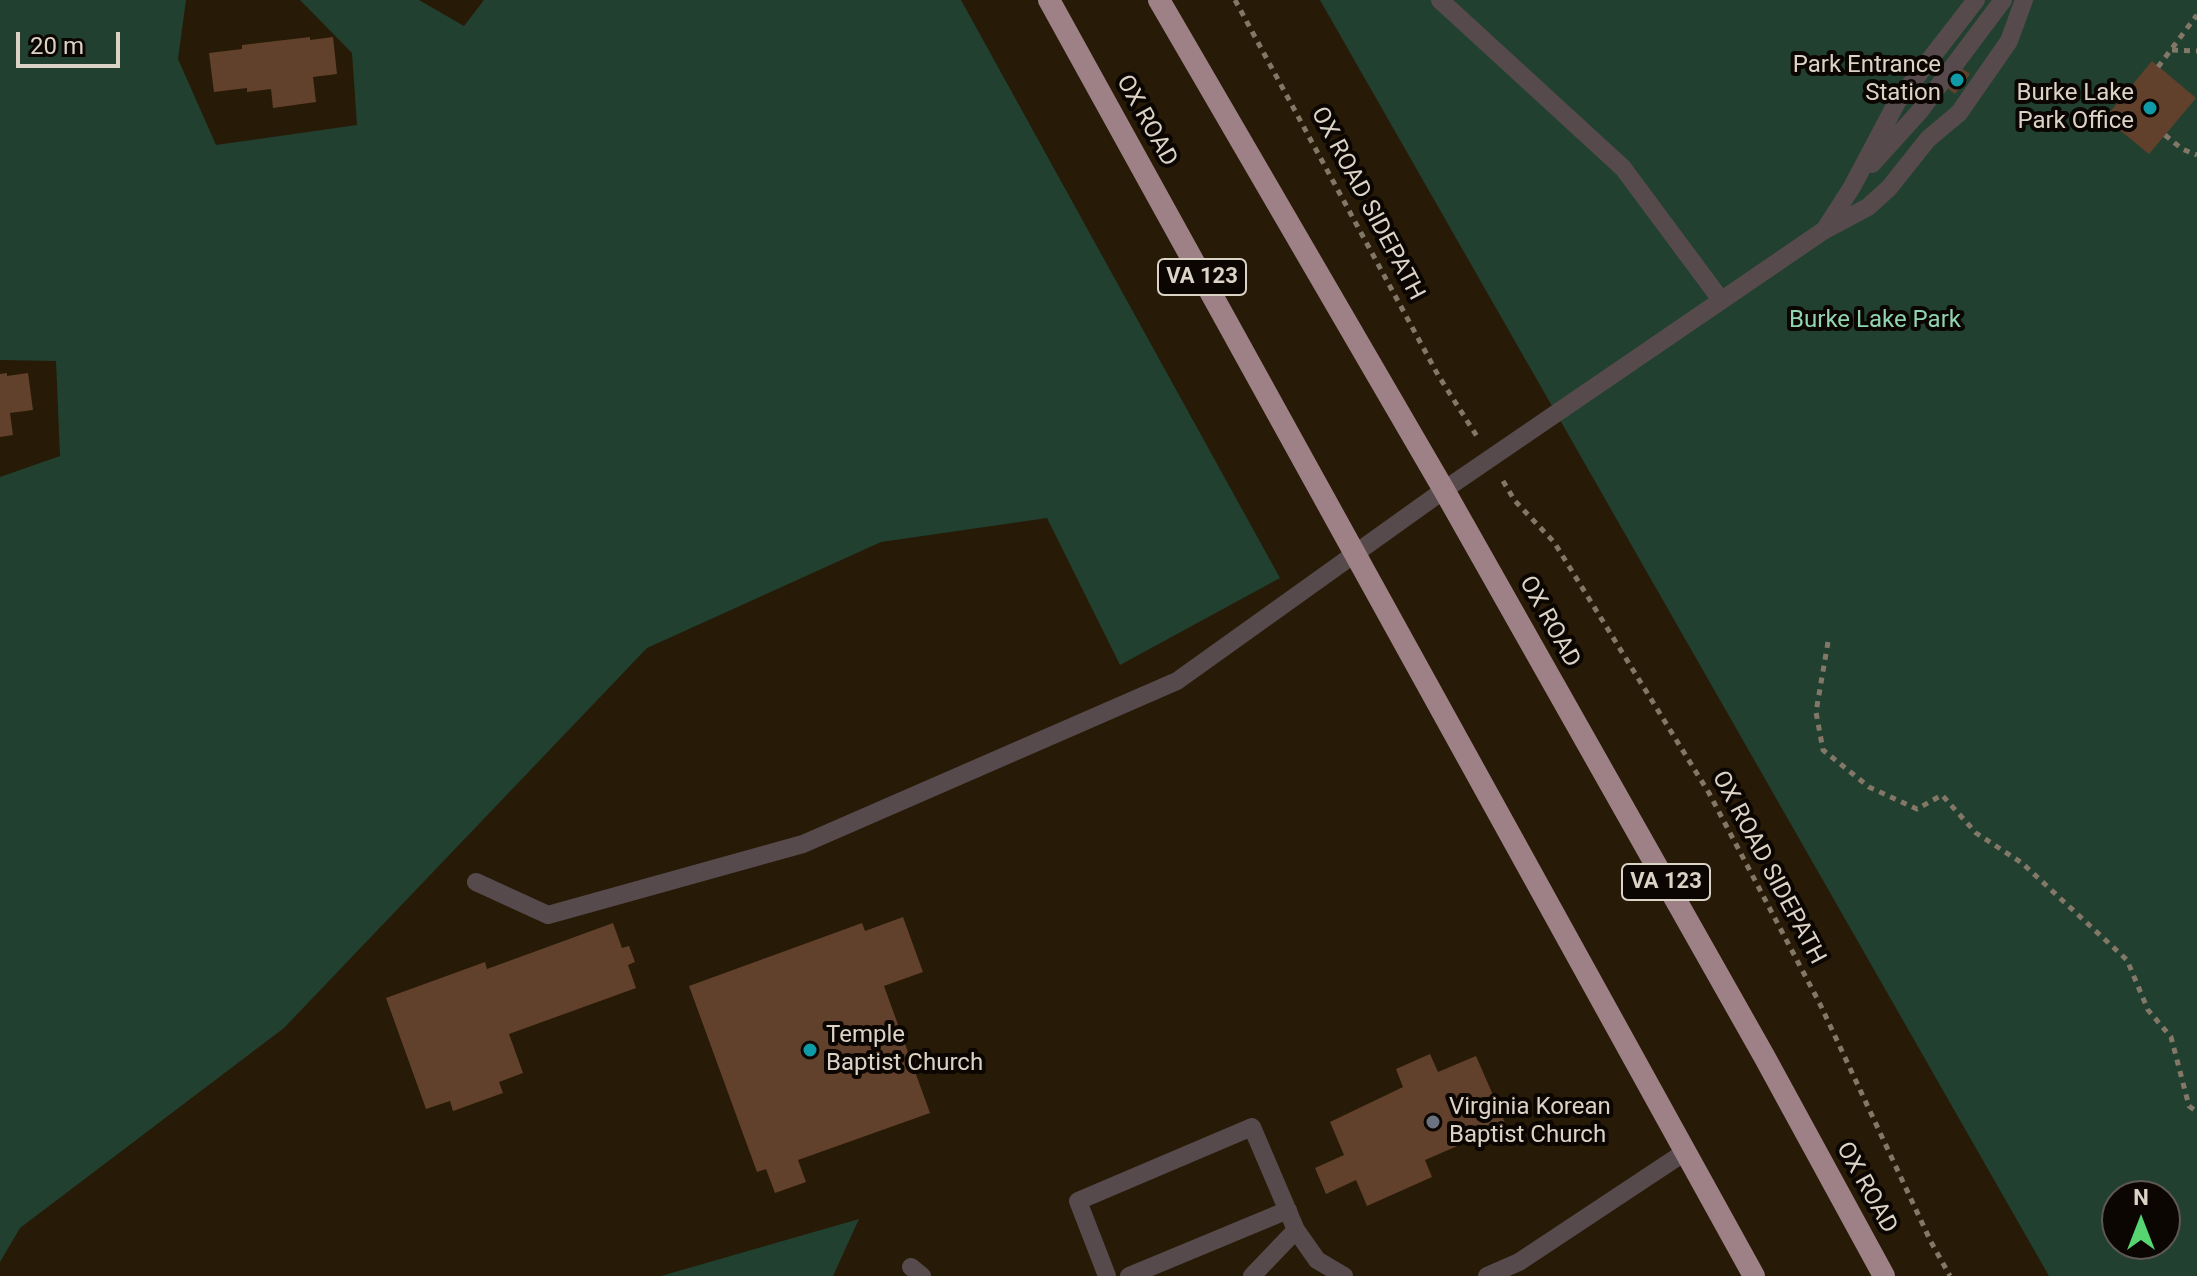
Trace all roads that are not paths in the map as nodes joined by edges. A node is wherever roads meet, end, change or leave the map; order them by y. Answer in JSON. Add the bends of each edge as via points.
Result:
{"nodes":[{"id":1,"x":1049,"y":0,"type":"edge"},
{"id":2,"x":1159,"y":0,"type":"edge"},
{"id":3,"x":1440,"y":0,"type":"edge"},
{"id":4,"x":1976,"y":0,"type":"edge"},
{"id":5,"x":2003,"y":0,"type":"edge"},
{"id":6,"x":2024,"y":0,"type":"edge"},
{"id":7,"x":1852,"y":187,"type":"junction"},
{"id":8,"x":1823,"y":231,"type":"junction"},
{"id":9,"x":1721,"y":300,"type":"junction"},
{"id":10,"x":1444,"y":490,"type":"junction"},
{"id":11,"x":1353,"y":554,"type":"junction"},
{"id":12,"x":476,"y":882,"type":"dead end"},
{"id":13,"x":1685,"y":1152,"type":"junction"},
{"id":14,"x":1288,"y":1210,"type":"junction"},
{"id":15,"x":1296,"y":1230,"type":"junction"},
{"id":16,"x":1107,"y":1276,"type":"edge"},
{"id":17,"x":1129,"y":1276,"type":"edge"},
{"id":18,"x":1252,"y":1276,"type":"edge"},
{"id":19,"x":1344,"y":1276,"type":"edge"},
{"id":20,"x":1487,"y":1276,"type":"edge"},
{"id":21,"x":1754,"y":1276,"type":"edge"},
{"id":22,"x":1884,"y":1276,"type":"edge"}],
"edges":[{"from":1,"to":11,"type":"highway","name":"OX ROAD","number":"VA 123"},
{"from":2,"to":10,"type":"highway","name":"OX ROAD","number":"VA 123"},
{"from":3,"to":9,"type":"lane","via":[[1623,168]]},
{"from":4,"to":7,"type":"lane","via":[[1897,102]]},
{"from":5,"to":7,"type":"lane","via":[[1919,112]]},
{"from":6,"to":8,"type":"lane","via":[[2009,41],[1959,113],[1928,139],[1868,207]]},
{"from":7,"to":8,"type":"lane"},
{"from":8,"to":9,"type":"lane"},
{"from":9,"to":10,"type":"lane"},
{"from":10,"to":11,"type":"lane"},
{"from":10,"to":22,"type":"highway","name":"OX ROAD","number":"VA 123"},
{"from":11,"to":12,"type":"lane","via":[[1177,681],[803,844],[548,915]]},
{"from":11,"to":13,"type":"highway","name":"OX ROAD","number":"VA 123"},
{"from":13,"to":20,"type":"lane","via":[[1519,1262]]},
{"from":13,"to":21,"type":"highway","name":"OX ROAD","number":"VA 123"},
{"from":14,"to":15,"type":"lane"},
{"from":14,"to":16,"type":"lane","via":[[1252,1127],[1078,1201]]},
{"from":14,"to":17,"type":"lane"},
{"from":15,"to":18,"type":"lane"},
{"from":15,"to":19,"type":"lane","via":[[1317,1260]]}]}
